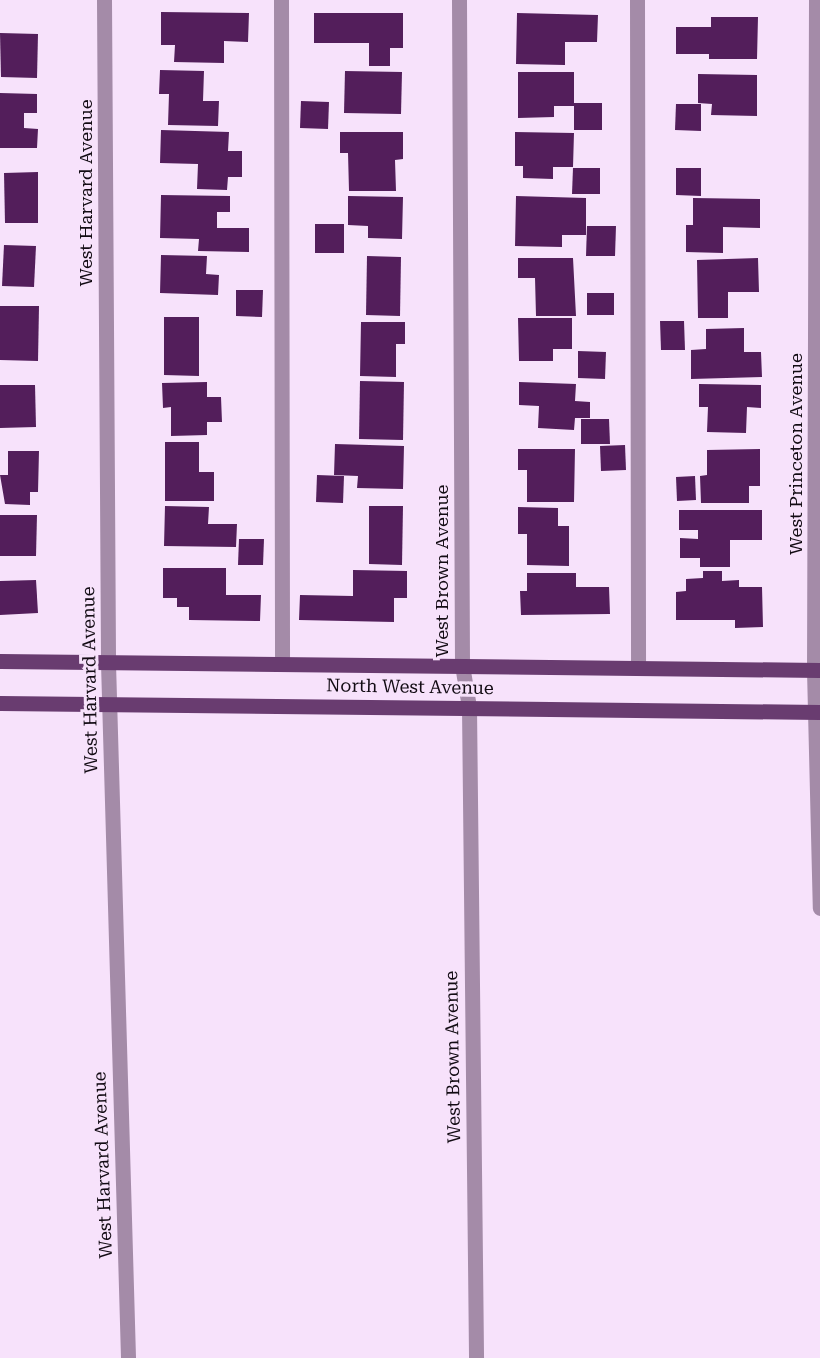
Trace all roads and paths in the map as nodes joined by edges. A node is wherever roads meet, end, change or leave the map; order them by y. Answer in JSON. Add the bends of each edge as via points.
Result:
{"nodes":[{"id":1,"x":104,"y":0,"type":"edge"},
{"id":2,"x":281,"y":0,"type":"edge"},
{"id":3,"x":459,"y":0,"type":"edge"},
{"id":4,"x":637,"y":0,"type":"edge"},
{"id":5,"x":816,"y":0,"type":"edge"},
{"id":6,"x":818,"y":508,"type":"edge"},
{"id":7,"x":0,"y":661,"type":"edge"},
{"id":8,"x":108,"y":663,"type":"junction"},
{"id":9,"x":282,"y":664,"type":"junction"},
{"id":10,"x":462,"y":665,"type":"junction"},
{"id":11,"x":638,"y":668,"type":"junction"},
{"id":12,"x":817,"y":670,"type":"edge"},
{"id":13,"x":110,"y":701,"type":"junction"},
{"id":14,"x":0,"y":703,"type":"edge"},
{"id":15,"x":469,"y":707,"type":"junction"},
{"id":16,"x":818,"y":712,"type":"edge"},
{"id":17,"x":820,"y":908,"type":"edge"},
{"id":18,"x":128,"y":1358,"type":"edge"},
{"id":19,"x":476,"y":1358,"type":"edge"}],
"edges":[{"from":1,"to":8,"type":"street","name":"West Harvard Avenue"},
{"from":2,"to":9,"type":"street"},
{"from":3,"to":10,"type":"street","name":"West Brown Avenue"},
{"from":4,"to":11,"type":"street"},
{"from":5,"to":6,"type":"street","name":"West Princeton Avenue"},
{"from":6,"to":12,"type":"street","name":"West Princeton Avenue"},
{"from":7,"to":8,"type":"main road","name":"North West Avenue"},
{"from":8,"to":9,"type":"main road","name":"North West Avenue"},
{"from":8,"to":13,"type":"street","name":"West Harvard Avenue"},
{"from":9,"to":10,"type":"main road","name":"North West Avenue"},
{"from":10,"to":11,"type":"main road","name":"North West Avenue"},
{"from":10,"to":15,"type":"street","name":"West Brown Avenue"},
{"from":11,"to":12,"type":"main road","name":"North West Avenue"},
{"from":12,"to":16,"type":"street","name":"West Princeton Avenue"},
{"from":13,"to":14,"type":"main road","name":"North West Avenue"},
{"from":13,"to":15,"type":"main road","name":"North West Avenue"},
{"from":13,"to":18,"type":"street","name":"West Harvard Avenue"},
{"from":15,"to":16,"type":"main road","name":"North West Avenue"},
{"from":15,"to":19,"type":"street","name":"West Brown Avenue"},
{"from":16,"to":17,"type":"street","name":"West Princeton Avenue"}]}
